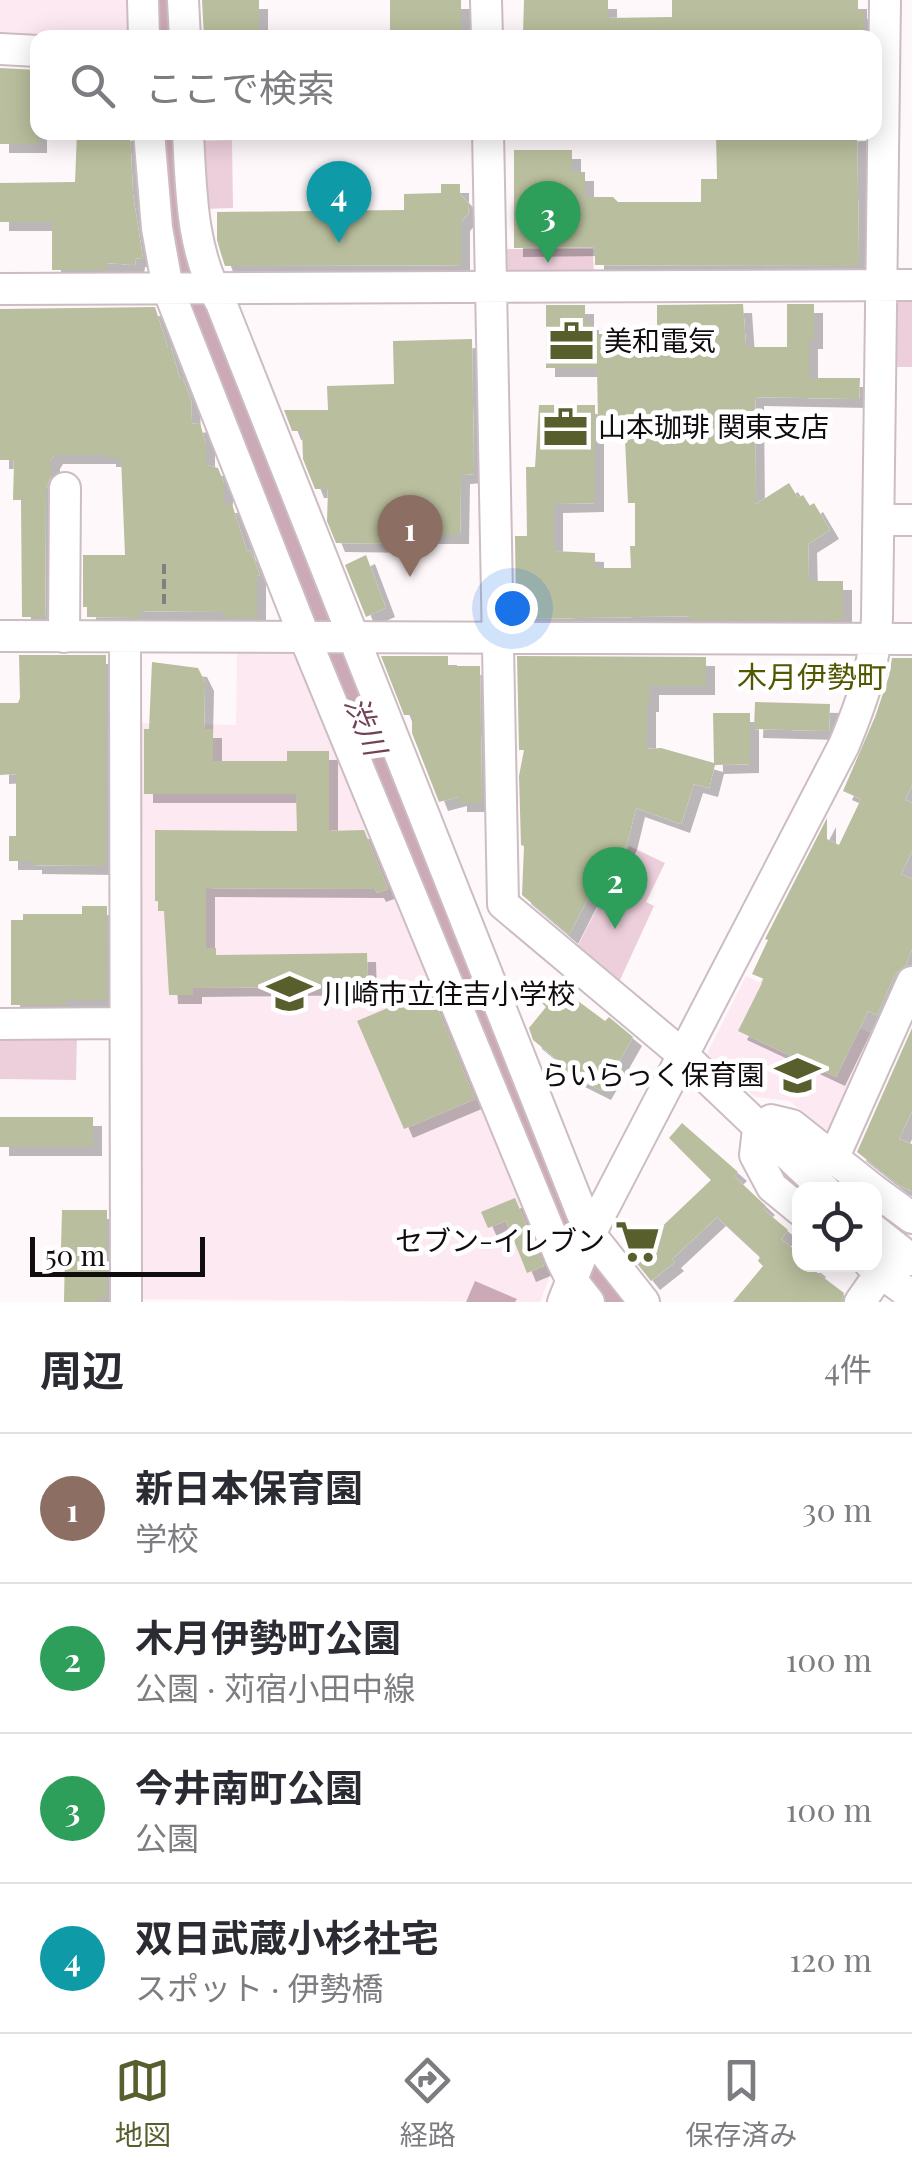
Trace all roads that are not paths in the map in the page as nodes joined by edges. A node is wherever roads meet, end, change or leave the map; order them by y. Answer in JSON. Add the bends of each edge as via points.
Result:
{"nodes":[{"id":1,"x":143,"y":0,"type":"edge"},
{"id":2,"x":183,"y":0,"type":"edge"},
{"id":3,"x":486,"y":0,"type":"edge"},
{"id":4,"x":885,"y":0,"type":"edge"},
{"id":5,"x":144,"y":30,"type":"edge"},
{"id":6,"x":184,"y":30,"type":"edge"},
{"id":7,"x":486,"y":30,"type":"edge"},
{"id":8,"x":0,"y":50,"type":"edge"},
{"id":9,"x":30,"y":51,"type":"edge"},
{"id":10,"x":898,"y":52,"type":"edge"},
{"id":11,"x":150,"y":140,"type":"edge"},
{"id":12,"x":189,"y":140,"type":"edge"},
{"id":13,"x":488,"y":140,"type":"edge"},
{"id":14,"x":897,"y":182,"type":"edge"},
{"id":15,"x":491,"y":285,"type":"junction"},
{"id":16,"x":880,"y":285,"type":"junction"},
{"id":17,"x":912,"y":285,"type":"edge"},
{"id":18,"x":168,"y":288,"type":"junction"},
{"id":19,"x":212,"y":288,"type":"junction"},
{"id":20,"x":0,"y":290,"type":"edge"},
{"id":21,"x":72,"y":501,"type":"dead end"},
{"id":22,"x":880,"y":520,"type":"junction"},
{"id":23,"x":912,"y":520,"type":"edge"},
{"id":24,"x":0,"y":636,"type":"edge"},
{"id":25,"x":64,"y":637,"type":"junction"},
{"id":26,"x":126,"y":637,"type":"junction"},
{"id":27,"x":496,"y":637,"type":"junction"},
{"id":28,"x":305,"y":638,"type":"junction"},
{"id":29,"x":353,"y":638,"type":"junction"},
{"id":30,"x":876,"y":639,"type":"junction"},
{"id":31,"x":912,"y":639,"type":"edge"},
{"id":32,"x":912,"y":982,"type":"edge"},
{"id":33,"x":124,"y":1023,"type":"junction"},
{"id":34,"x":0,"y":1024,"type":"edge"},
{"id":35,"x":683,"y":1055,"type":"junction"},
{"id":36,"x":758,"y":1130,"type":"junction"},
{"id":37,"x":833,"y":1158,"type":"junction"},
{"id":38,"x":816,"y":1182,"type":"edge"},
{"id":39,"x":864,"y":1182,"type":"edge"},
{"id":40,"x":882,"y":1196,"type":"edge"},
{"id":41,"x":792,"y":1203,"type":"edge"},
{"id":42,"x":912,"y":1218,"type":"edge"},
{"id":43,"x":590,"y":1234,"type":"junction"},
{"id":44,"x":882,"y":1236,"type":"edge"},
{"id":45,"x":912,"y":1260,"type":"edge"},
{"id":46,"x":874,"y":1272,"type":"edge"},
{"id":47,"x":881,"y":1272,"type":"edge"},
{"id":48,"x":574,"y":1294,"type":"edge"},
{"id":49,"x":912,"y":1296,"type":"edge"},
{"id":50,"x":126,"y":1302,"type":"edge"},
{"id":51,"x":644,"y":1302,"type":"edge"},
{"id":52,"x":860,"y":1302,"type":"edge"}],
"edges":[{"from":1,"to":5,"type":"street"},
{"from":2,"to":6,"type":"street"},
{"from":3,"to":7,"type":"street"},
{"from":4,"to":10,"type":"street"},
{"from":8,"to":9,"type":"street"},
{"from":10,"to":14,"type":"street"},
{"from":11,"to":18,"type":"street"},
{"from":12,"to":19,"type":"street","via":[[196,233]]},
{"from":13,"to":15,"type":"street"},
{"from":14,"to":16,"type":"street"},
{"from":15,"to":16,"type":"street"},
{"from":15,"to":19,"type":"street"},
{"from":15,"to":27,"type":"street"},
{"from":16,"to":17,"type":"street"},
{"from":16,"to":22,"type":"street"},
{"from":18,"to":19,"type":"street"},
{"from":18,"to":20,"type":"street"},
{"from":18,"to":28,"type":"street"},
{"from":19,"to":29,"type":"street"},
{"from":21,"to":25,"type":"street"},
{"from":22,"to":23,"type":"street"},
{"from":22,"to":30,"type":"street"},
{"from":24,"to":25,"type":"street"},
{"from":25,"to":26,"type":"street"},
{"from":26,"to":28,"type":"street"},
{"from":26,"to":33,"type":"street"},
{"from":27,"to":29,"type":"street"},
{"from":27,"to":30,"type":"street"},
{"from":27,"to":35,"type":"street","via":[[503,904]]},
{"from":28,"to":29,"type":"street"},
{"from":28,"to":48,"type":"street"},
{"from":29,"to":43,"type":"street"},
{"from":30,"to":31,"type":"street"},
{"from":30,"to":35,"type":"street","via":[[864,697],[844,745]]},
{"from":32,"to":37,"type":"street"},
{"from":33,"to":34,"type":"street"},
{"from":33,"to":50,"type":"street"},
{"from":35,"to":36,"type":"street"},
{"from":35,"to":43,"type":"street"},
{"from":36,"to":37,"type":"street","via":[[771,1120],[792,1125]]},
{"from":36,"to":38,"type":"street"},
{"from":36,"to":41,"type":"street","via":[[755,1155],[772,1187]]},
{"from":37,"to":39,"type":"street"},
{"from":40,"to":42,"type":"street"},
{"from":43,"to":48,"type":"street"},
{"from":43,"to":51,"type":"street"},
{"from":44,"to":45,"type":"street"},
{"from":46,"to":52,"type":"street"},
{"from":47,"to":49,"type":"street"}]}
